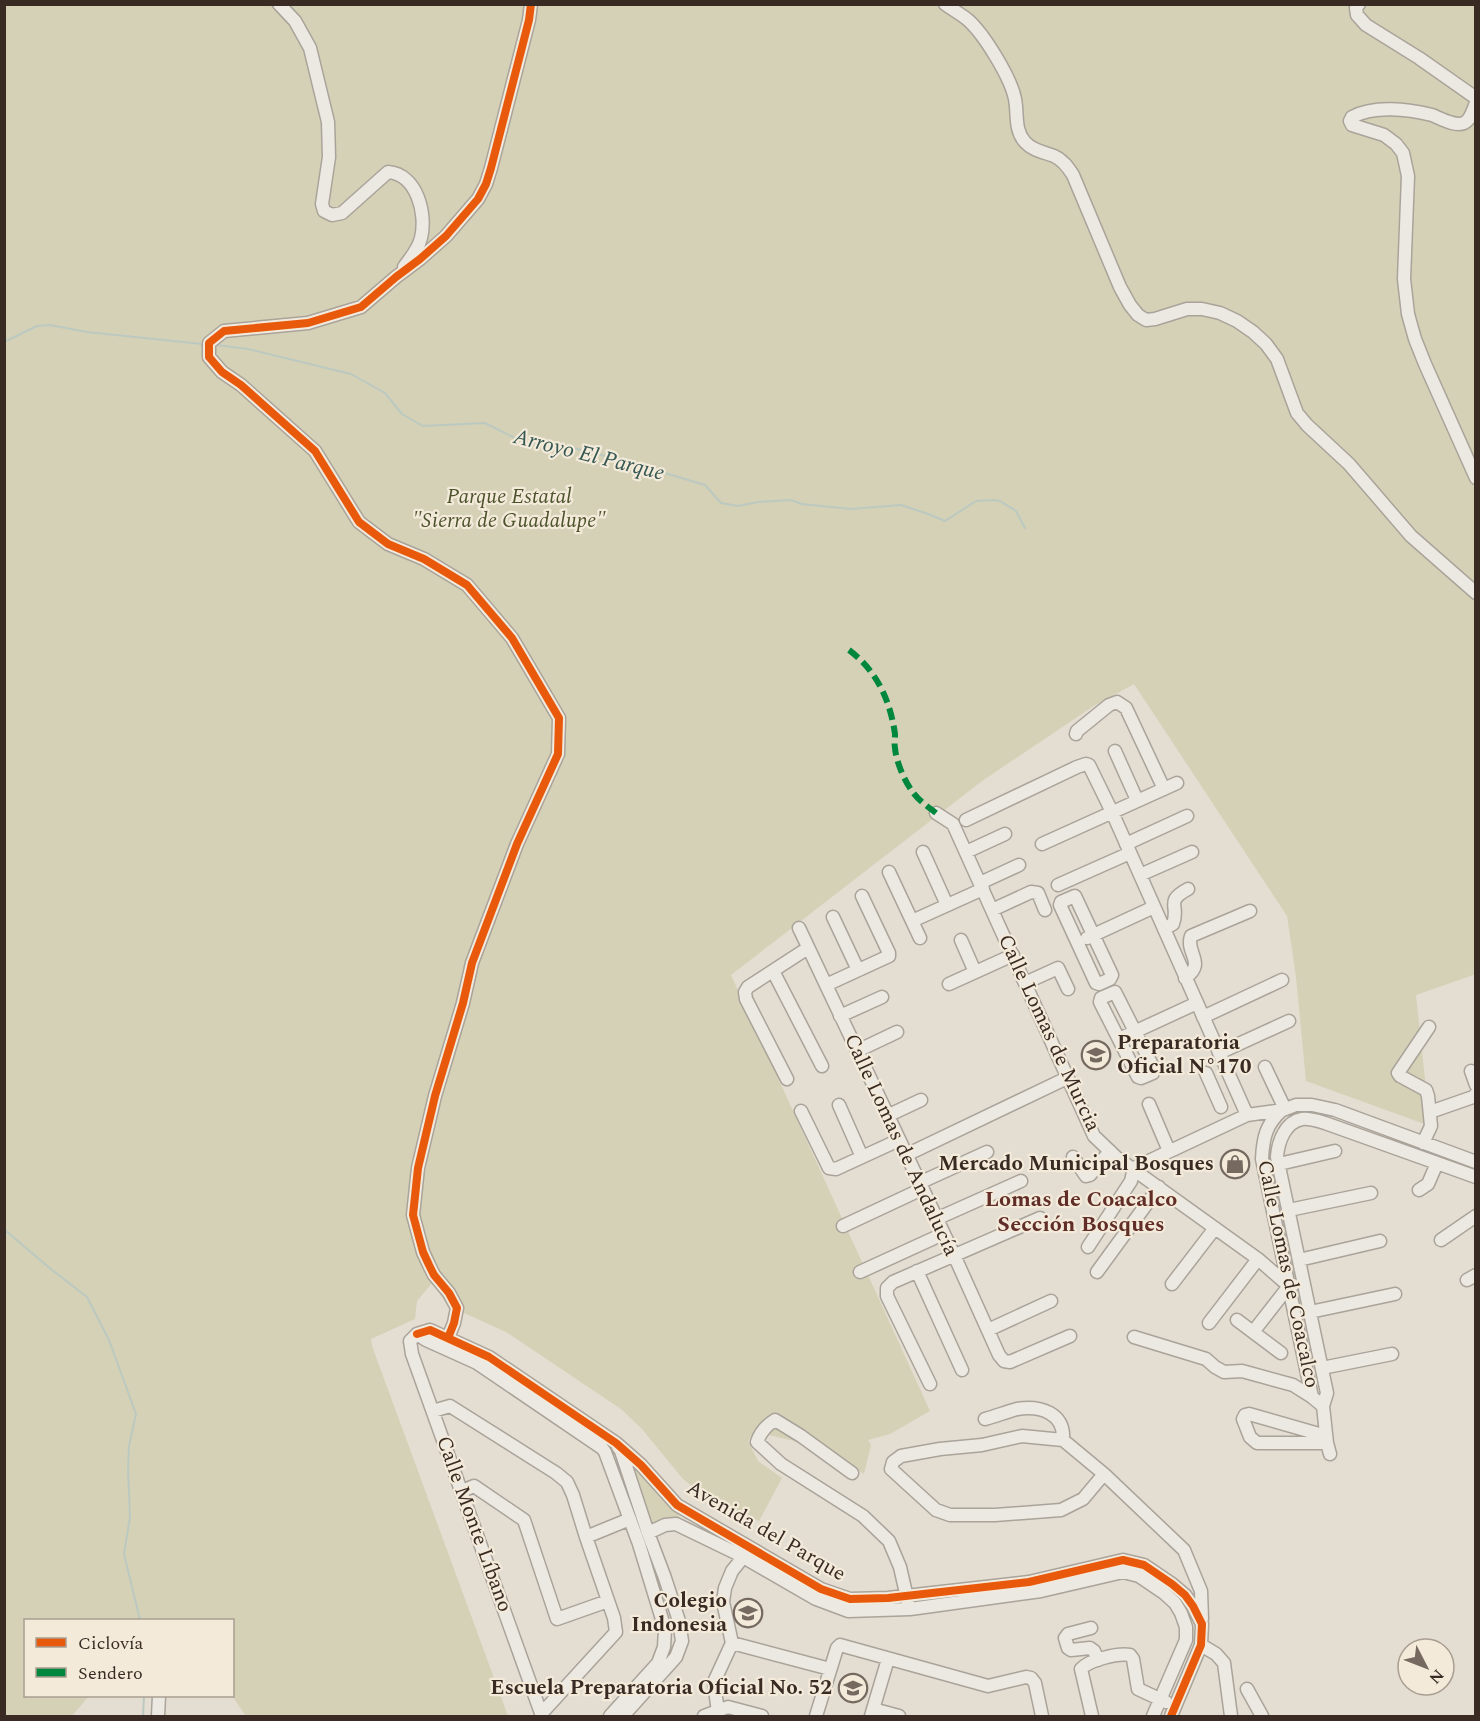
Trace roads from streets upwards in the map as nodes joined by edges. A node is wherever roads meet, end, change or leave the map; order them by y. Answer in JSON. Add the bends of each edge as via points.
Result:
{"nodes":[{"id":1,"x":279,"y":4,"type":"edge"},
{"id":2,"x":531,"y":4,"type":"edge"},
{"id":3,"x":945,"y":4,"type":"edge"},
{"id":4,"x":1359,"y":4,"type":"edge"},
{"id":5,"x":1476,"y":101,"type":"edge"},
{"id":6,"x":396,"y":277,"type":"junction"},
{"id":7,"x":1476,"y":478,"type":"edge"},
{"id":8,"x":1476,"y":593,"type":"edge"},
{"id":9,"x":1076,"y":734,"type":"dead end"},
{"id":10,"x":1115,"y":751,"type":"dead end"},
{"id":11,"x":1177,"y":783,"type":"dead end"},
{"id":12,"x":1164,"y":789,"type":"junction"},
{"id":13,"x":1137,"y":800,"type":"junction"},
{"id":14,"x":1112,"y":812,"type":"junction"},
{"id":15,"x":936,"y":813,"type":"dead end"},
{"id":16,"x":1187,"y":816,"type":"dead end"},
{"id":17,"x":966,"y":820,"type":"dead end"},
{"id":18,"x":1005,"y":834,"type":"dead end"},
{"id":19,"x":1042,"y":844,"type":"dead end"},
{"id":20,"x":1128,"y":848,"type":"junction"},
{"id":21,"x":923,"y":852,"type":"dead end"},
{"id":22,"x":966,"y":852,"type":"junction"},
{"id":23,"x":1192,"y":852,"type":"dead end"},
{"id":24,"x":1019,"y":865,"type":"dead end"},
{"id":25,"x":889,"y":872,"type":"dead end"},
{"id":26,"x":1140,"y":875,"type":"junction"},
{"id":27,"x":1058,"y":885,"type":"dead end"},
{"id":28,"x":982,"y":886,"type":"junction"},
{"id":29,"x":1188,"y":889,"type":"dead end"},
{"id":30,"x":862,"y":896,"type":"dead end"},
{"id":31,"x":947,"y":905,"type":"junction"},
{"id":32,"x":1154,"y":907,"type":"junction"},
{"id":33,"x":992,"y":910,"type":"junction"},
{"id":34,"x":1045,"y":910,"type":"dead end"},
{"id":35,"x":1251,"y":911,"type":"dead end"},
{"id":36,"x":833,"y":917,"type":"dead end"},
{"id":37,"x":912,"y":921,"type":"junction"},
{"id":38,"x":799,"y":928,"type":"dead end"},
{"id":39,"x":1164,"y":928,"type":"junction"},
{"id":40,"x":1094,"y":935,"type":"junction"},
{"id":41,"x":920,"y":938,"type":"dead end"},
{"id":42,"x":961,"y":939,"type":"dead end"},
{"id":43,"x":1077,"y":943,"type":"junction"},
{"id":44,"x":808,"y":948,"type":"junction"},
{"id":45,"x":1013,"y":955,"type":"junction"},
{"id":46,"x":858,"y":970,"type":"junction"},
{"id":47,"x":772,"y":971,"type":"junction"},
{"id":48,"x":975,"y":972,"type":"junction"},
{"id":49,"x":1185,"y":978,"type":"junction"},
{"id":50,"x":1282,"y":980,"type":"dead end"},
{"id":51,"x":1025,"y":982,"type":"junction"},
{"id":52,"x":949,"y":984,"type":"dead end"},
{"id":53,"x":826,"y":985,"type":"junction"},
{"id":54,"x":1068,"y":989,"type":"dead end"},
{"id":55,"x":882,"y":997,"type":"dead end"},
{"id":56,"x":1197,"y":1003,"type":"junction"},
{"id":57,"x":840,"y":1016,"type":"junction"},
{"id":58,"x":1203,"y":1017,"type":"junction"},
{"id":59,"x":1289,"y":1021,"type":"dead end"},
{"id":60,"x":1429,"y":1027,"type":"dead end"},
{"id":61,"x":897,"y":1032,"type":"dead end"},
{"id":62,"x":1135,"y":1032,"type":"junction"},
{"id":63,"x":1119,"y":1039,"type":"junction"},
{"id":64,"x":857,"y":1051,"type":"junction"},
{"id":65,"x":1219,"y":1053,"type":"junction"},
{"id":66,"x":822,"y":1066,"type":"dead end"},
{"id":67,"x":1265,"y":1066,"type":"dead end"},
{"id":68,"x":1471,"y":1071,"type":"dead end"},
{"id":69,"x":1229,"y":1075,"type":"junction"},
{"id":70,"x":1067,"y":1078,"type":"junction"},
{"id":71,"x":787,"y":1079,"type":"dead end"},
{"id":72,"x":1476,"y":1085,"type":"edge"},
{"id":73,"x":1476,"y":1094,"type":"edge"},
{"id":74,"x":921,"y":1100,"type":"dead end"},
{"id":75,"x":1149,"y":1104,"type":"dead end"},
{"id":76,"x":839,"y":1105,"type":"dead end"},
{"id":77,"x":1221,"y":1107,"type":"dead end"},
{"id":78,"x":1284,"y":1109,"type":"junction"},
{"id":79,"x":801,"y":1111,"type":"dead end"},
{"id":80,"x":1430,"y":1112,"type":"junction"},
{"id":81,"x":1247,"y":1115,"type":"junction"},
{"id":82,"x":887,"y":1116,"type":"junction"},
{"id":83,"x":1402,"y":1135,"type":"junction"},
{"id":84,"x":899,"y":1140,"type":"junction"},
{"id":85,"x":1423,"y":1143,"type":"junction"},
{"id":86,"x":1396,"y":1148,"type":"junction"},
{"id":87,"x":1110,"y":1151,"type":"junction"},
{"id":88,"x":1169,"y":1151,"type":"junction"},
{"id":89,"x":1335,"y":1151,"type":"dead end"},
{"id":90,"x":987,"y":1152,"type":"dead end"},
{"id":91,"x":906,"y":1155,"type":"junction"},
{"id":92,"x":862,"y":1157,"type":"junction"},
{"id":93,"x":1072,"y":1157,"type":"dead end"},
{"id":94,"x":1472,"y":1157,"type":"edge"},
{"id":95,"x":1437,"y":1163,"type":"junction"},
{"id":96,"x":1279,"y":1164,"type":"junction"},
{"id":97,"x":1134,"y":1168,"type":"junction"},
{"id":98,"x":1476,"y":1177,"type":"edge"},
{"id":99,"x":1021,"y":1181,"type":"dead end"},
{"id":100,"x":920,"y":1186,"type":"junction"},
{"id":101,"x":1160,"y":1187,"type":"junction"},
{"id":102,"x":1419,"y":1190,"type":"dead end"},
{"id":103,"x":1371,"y":1193,"type":"dead end"},
{"id":104,"x":1288,"y":1210,"type":"junction"},
{"id":105,"x":1476,"y":1216,"type":"edge"},
{"id":106,"x":1040,"y":1218,"type":"dead end"},
{"id":107,"x":936,"y":1219,"type":"junction"},
{"id":108,"x":843,"y":1226,"type":"dead end"},
{"id":109,"x":1215,"y":1228,"type":"junction"},
{"id":110,"x":943,"y":1234,"type":"junction"},
{"id":111,"x":1441,"y":1240,"type":"dead end"},
{"id":112,"x":1380,"y":1241,"type":"dead end"},
{"id":113,"x":1088,"y":1247,"type":"dead end"},
{"id":114,"x":954,"y":1255,"type":"junction"},
{"id":115,"x":1258,"y":1259,"type":"junction"},
{"id":116,"x":1299,"y":1260,"type":"junction"},
{"id":117,"x":917,"y":1271,"type":"junction"},
{"id":118,"x":860,"y":1272,"type":"dead end"},
{"id":119,"x":1097,"y":1272,"type":"dead end"},
{"id":120,"x":1304,"y":1282,"type":"junction"},
{"id":121,"x":1172,"y":1284,"type":"dead end"},
{"id":122,"x":1289,"y":1287,"type":"junction"},
{"id":123,"x":1395,"y":1294,"type":"dead end"},
{"id":124,"x":1051,"y":1301,"type":"dead end"},
{"id":125,"x":1310,"y":1312,"type":"junction"},
{"id":126,"x":1237,"y":1320,"type":"dead end"},
{"id":127,"x":1209,"y":1323,"type":"dead end"},
{"id":128,"x":988,"y":1330,"type":"junction"},
{"id":129,"x":1253,"y":1332,"type":"junction"},
{"id":130,"x":417,"y":1334,"type":"junction"},
{"id":131,"x":1070,"y":1336,"type":"dead end"},
{"id":132,"x":1134,"y":1337,"type":"dead end"},
{"id":133,"x":448,"y":1338,"type":"junction"},
{"id":134,"x":1281,"y":1353,"type":"dead end"},
{"id":135,"x":1392,"y":1354,"type":"dead end"},
{"id":136,"x":1322,"y":1368,"type":"junction"},
{"id":137,"x":962,"y":1370,"type":"dead end"},
{"id":138,"x":930,"y":1384,"type":"dead end"},
{"id":139,"x":1312,"y":1397,"type":"junction"},
{"id":140,"x":1323,"y":1406,"type":"junction"},
{"id":141,"x":433,"y":1412,"type":"junction"},
{"id":142,"x":985,"y":1419,"type":"dead end"},
{"id":143,"x":577,"y":1423,"type":"junction"},
{"id":144,"x":1063,"y":1440,"type":"junction"},
{"id":145,"x":616,"y":1443,"type":"junction"},
{"id":146,"x":1328,"y":1445,"type":"junction"},
{"id":147,"x":852,"y":1473,"type":"dead end"},
{"id":148,"x":1104,"y":1474,"type":"junction"},
{"id":149,"x":462,"y":1491,"type":"junction"},
{"id":150,"x":630,"y":1519,"type":"junction"},
{"id":151,"x":648,"y":1533,"type":"junction"},
{"id":152,"x":586,"y":1537,"type":"junction"},
{"id":153,"x":747,"y":1552,"type":"junction"},
{"id":154,"x":665,"y":1578,"type":"junction"},
{"id":155,"x":651,"y":1583,"type":"junction"},
{"id":156,"x":1040,"y":1586,"type":"junction"},
{"id":157,"x":608,"y":1601,"type":"junction"},
{"id":158,"x":909,"y":1603,"type":"junction"},
{"id":159,"x":1202,"y":1624,"type":"junction"},
{"id":160,"x":1091,"y":1628,"type":"dead end"},
{"id":161,"x":732,"y":1643,"type":"junction"},
{"id":162,"x":1201,"y":1645,"type":"junction"},
{"id":163,"x":888,"y":1659,"type":"junction"},
{"id":164,"x":1098,"y":1660,"type":"junction"},
{"id":165,"x":830,"y":1669,"type":"junction"},
{"id":166,"x":1247,"y":1689,"type":"dead end"},
{"id":167,"x":159,"y":1697,"type":"edge"},
{"id":168,"x":1160,"y":1700,"type":"junction"},
{"id":169,"x":1174,"y":1711,"type":"edge"},
{"id":170,"x":718,"y":1712,"type":"junction"},
{"id":171,"x":872,"y":1713,"type":"edge"},
{"id":172,"x":542,"y":1715,"type":"edge"},
{"id":173,"x":617,"y":1715,"type":"edge"},
{"id":174,"x":158,"y":1716,"type":"edge"},
{"id":175,"x":704,"y":1716,"type":"edge"},
{"id":176,"x":762,"y":1716,"type":"edge"},
{"id":177,"x":816,"y":1716,"type":"edge"},
{"id":178,"x":899,"y":1716,"type":"edge"},
{"id":179,"x":1042,"y":1716,"type":"edge"},
{"id":180,"x":1092,"y":1716,"type":"edge"},
{"id":181,"x":1153,"y":1716,"type":"edge"},
{"id":182,"x":1231,"y":1716,"type":"edge"},
{"id":183,"x":1262,"y":1716,"type":"edge"}],
"edges":[{"from":1,"to":6,"type":"street","via":[[296,21],[310,48],[328,122],[324,211],[332,215],[342,213],[388,172],[406,180],[418,196],[422,235],[416,251]]},
{"from":2,"to":6,"type":"street","via":[[486,184],[446,236]]},
{"from":3,"to":8,"type":"street","via":[[969,21],[1001,66],[1025,142],[1065,163],[1073,175],[1120,287],[1138,315],[1155,320],[1187,309],[1202,309],[1220,313],[1253,332],[1277,359],[1297,413],[1307,425],[1350,464],[1411,536]]},
{"from":4,"to":5,"type":"street","via":[[1357,15],[1366,25]]},
{"from":5,"to":7,"type":"street","via":[[1462,124],[1403,110],[1368,110],[1350,121],[1384,135],[1403,153],[1408,176],[1404,279],[1408,314],[1425,364]]},
{"from":6,"to":133,"type":"street","via":[[361,307],[308,323],[224,331],[209,343],[209,357],[315,451],[360,522],[388,544],[424,559],[467,585],[512,638],[559,718],[558,754],[517,843],[472,963],[418,1168],[412,1215],[429,1265],[457,1308]]},
{"from":9,"to":12,"type":"street","via":[[1109,705],[1122,704]]},
{"from":10,"to":13,"type":"street"},
{"from":11,"to":12,"type":"street"},
{"from":12,"to":13,"type":"street"},
{"from":13,"to":14,"type":"street"},
{"from":14,"to":17,"type":"street","via":[[1088,764]]},
{"from":14,"to":19,"type":"street"},
{"from":14,"to":20,"type":"street"},
{"from":15,"to":22,"type":"street","name":"Calle Lomas de Murcia","via":[[952,824]]},
{"from":16,"to":20,"type":"street"},
{"from":18,"to":22,"type":"street"},
{"from":20,"to":26,"type":"street"},
{"from":20,"to":27,"type":"street"},
{"from":21,"to":31,"type":"street"},
{"from":22,"to":28,"type":"street","name":"Calle Lomas de Murcia"},
{"from":23,"to":26,"type":"street"},
{"from":24,"to":28,"type":"street"},
{"from":25,"to":37,"type":"street"},
{"from":26,"to":32,"type":"street"},
{"from":28,"to":31,"type":"street"},
{"from":28,"to":33,"type":"street","name":"Calle Lomas de Murcia"},
{"from":29,"to":39,"type":"street","via":[[1176,895],[1173,924]]},
{"from":30,"to":46,"type":"street","via":[[889,953]]},
{"from":31,"to":37,"type":"street"},
{"from":32,"to":39,"type":"street"},
{"from":32,"to":40,"type":"street"},
{"from":33,"to":34,"type":"street","via":[[1031,892],[1038,893]]},
{"from":33,"to":45,"type":"street","name":"Calle Lomas de Murcia"},
{"from":35,"to":49,"type":"street","via":[[1191,936],[1189,944],[1196,962],[1192,974]]},
{"from":36,"to":46,"type":"street"},
{"from":37,"to":41,"type":"street"},
{"from":38,"to":44,"type":"street","name":"Calle Lomas de Andalucía"},
{"from":39,"to":49,"type":"street"},
{"from":40,"to":43,"type":"street"},
{"from":40,"to":43,"type":"street","via":[[1077,898],[1060,903]]},
{"from":40,"to":43,"type":"street","via":[[1112,975],[1110,979],[1096,983]]},
{"from":42,"to":48,"type":"street"},
{"from":44,"to":47,"type":"street"},
{"from":44,"to":53,"type":"street","name":"Calle Lomas de Andalucía"},
{"from":45,"to":48,"type":"street"},
{"from":45,"to":51,"type":"street","name":"Calle Lomas de Murcia"},
{"from":46,"to":53,"type":"street"},
{"from":47,"to":66,"type":"street"},
{"from":47,"to":71,"type":"street","via":[[745,992]]},
{"from":48,"to":52,"type":"street"},
{"from":49,"to":56,"type":"street"},
{"from":50,"to":58,"type":"street"},
{"from":51,"to":54,"type":"street","via":[[1058,968]]},
{"from":51,"to":70,"type":"street","name":"Calle Lomas de Murcia"},
{"from":53,"to":57,"type":"street","name":"Calle Lomas de Andalucía"},
{"from":55,"to":57,"type":"street"},
{"from":56,"to":58,"type":"street"},
{"from":56,"to":62,"type":"street"},
{"from":57,"to":64,"type":"street","name":"Calle Lomas de Andalucía"},
{"from":58,"to":65,"type":"street"},
{"from":59,"to":65,"type":"street"},
{"from":60,"to":80,"type":"street","via":[[1398,1073],[1425,1090]]},
{"from":61,"to":64,"type":"street"},
{"from":62,"to":63,"type":"street"},
{"from":62,"to":63,"type":"street","via":[[1154,1069],[1141,1078]]},
{"from":62,"to":63,"type":"street","via":[[1116,994],[1101,998]]},
{"from":64,"to":82,"type":"street","name":"Calle Lomas de Andalucía"},
{"from":65,"to":69,"type":"street"},
{"from":67,"to":78,"type":"street"},
{"from":68,"to":72,"type":"street"},
{"from":69,"to":77,"type":"street","via":[[1208,1078]]},
{"from":69,"to":81,"type":"street"},
{"from":70,"to":87,"type":"street","name":"Calle Lomas de Murcia","via":[[1094,1136]]},
{"from":70,"to":91,"type":"street"},
{"from":73,"to":80,"type":"street"},
{"from":74,"to":82,"type":"street"},
{"from":75,"to":88,"type":"street"},
{"from":76,"to":92,"type":"street"},
{"from":78,"to":81,"type":"street"},
{"from":78,"to":83,"type":"street","via":[[1312,1105],[1335,1110]]},
{"from":78,"to":122,"type":"street","name":"Calle Lomas de Coacalco","via":[[1266,1130],[1262,1159]]},
{"from":79,"to":92,"type":"street","via":[[828,1168],[836,1169]]},
{"from":80,"to":85,"type":"street","via":[[1430,1130]]},
{"from":81,"to":88,"type":"street"},
{"from":82,"to":84,"type":"street","name":"Calle Lomas de Andalucía"},
{"from":83,"to":85,"type":"street"},
{"from":83,"to":86,"type":"street"},
{"from":84,"to":91,"type":"street","name":"Calle Lomas de Andalucía"},
{"from":84,"to":92,"type":"street"},
{"from":85,"to":94,"type":"street"},
{"from":86,"to":95,"type":"street"},
{"from":86,"to":96,"type":"street","name":"Calle Lomas de Coacalco","via":[[1325,1123],[1301,1119],[1283,1134],[1278,1145]]},
{"from":87,"to":93,"type":"street","via":[[1086,1176]]},
{"from":87,"to":97,"type":"street","name":"Calle Lomas de Murcia"},
{"from":88,"to":97,"type":"street"},
{"from":89,"to":96,"type":"street"},
{"from":90,"to":100,"type":"street"},
{"from":91,"to":100,"type":"street","name":"Calle Lomas de Andalucía"},
{"from":95,"to":98,"type":"street"},
{"from":95,"to":102,"type":"street","via":[[1428,1184]]},
{"from":96,"to":104,"type":"street","name":"Calle Lomas de Coacalco"},
{"from":97,"to":101,"type":"street","name":"Calle Lomas de Murcia"},
{"from":97,"to":113,"type":"street","via":[[1131,1181]]},
{"from":99,"to":107,"type":"street"},
{"from":100,"to":107,"type":"street","name":"Calle Lomas de Andalucía"},
{"from":100,"to":108,"type":"street"},
{"from":101,"to":109,"type":"street","name":"Calle Lomas de Murcia"},
{"from":101,"to":119,"type":"street"},
{"from":103,"to":104,"type":"street"},
{"from":104,"to":116,"type":"street","name":"Calle Lomas de Coacalco"},
{"from":105,"to":111,"type":"street"},
{"from":106,"to":114,"type":"street"},
{"from":107,"to":110,"type":"street","name":"Calle Lomas de Andalucía"},
{"from":109,"to":115,"type":"street","name":"Calle Lomas de Murcia"},
{"from":109,"to":121,"type":"street"},
{"from":110,"to":114,"type":"street","name":"Calle Lomas de Andalucía"},
{"from":110,"to":118,"type":"street"},
{"from":112,"to":116,"type":"street"},
{"from":114,"to":117,"type":"street"},
{"from":114,"to":128,"type":"street","name":"Calle Lomas de Andalucía"},
{"from":115,"to":122,"type":"street","name":"Calle Lomas de Murcia"},
{"from":115,"to":127,"type":"street"},
{"from":116,"to":120,"type":"street","name":"Calle Lomas de Coacalco"},
{"from":117,"to":137,"type":"street"},
{"from":117,"to":138,"type":"street","via":[[892,1282],[887,1296]]},
{"from":120,"to":122,"type":"street"},
{"from":120,"to":125,"type":"street","name":"Calle Lomas de Coacalco"},
{"from":122,"to":129,"type":"street"},
{"from":122,"to":139,"type":"street","name":"Calle Lomas de Coacalco"},
{"from":123,"to":125,"type":"street"},
{"from":124,"to":128,"type":"street"},
{"from":125,"to":136,"type":"street","name":"Calle Lomas de Coacalco"},
{"from":126,"to":129,"type":"street"},
{"from":128,"to":131,"type":"street","name":"Calle Lomas de Andalucía","via":[[999,1355],[1010,1362]]},
{"from":129,"to":134,"type":"street"},
{"from":130,"to":133,"type":"street","name":"Avenida del Parque","via":[[430,1330]]},
{"from":130,"to":141,"type":"street","name":"Calle Monte Líbano","via":[[410,1348]]},
{"from":130,"to":143,"type":"street","name":"Avenida del Parque","via":[[477,1363]]},
{"from":132,"to":139,"type":"street","via":[[1206,1359],[1224,1372],[1242,1371],[1293,1385]]},
{"from":133,"to":143,"type":"street","name":"Avenida del Parque","via":[[489,1357]]},
{"from":135,"to":136,"type":"street"},
{"from":136,"to":140,"type":"street","name":"Calle Lomas de Coacalco","via":[[1327,1393]]},
{"from":139,"to":140,"type":"street","name":"Calle Lomas de Coacalco"},
{"from":140,"to":146,"type":"street","name":"Calle Lomas de Coacalco"},
{"from":141,"to":149,"type":"street","name":"Calle Monte Líbano"},
{"from":141,"to":152,"type":"street","via":[[450,1406],[556,1473],[567,1482]]},
{"from":142,"to":144,"type":"street","via":[[1019,1409],[1044,1410],[1060,1420]]},
{"from":143,"to":145,"type":"street","name":"Avenida del Parque"},
{"from":143,"to":150,"type":"street","name":"Avenida del Parque","via":[[606,1452]]},
{"from":144,"to":148,"type":"street"},
{"from":144,"to":148,"type":"street","via":[[1022,1436],[940,1449],[901,1456],[891,1469],[936,1510],[950,1515],[1060,1510],[1083,1499]]},
{"from":145,"to":151,"type":"street"},
{"from":145,"to":153,"type":"street","name":"Avenida del Parque","via":[[677,1504]]},
{"from":146,"to":146,"type":"street","via":[[1249,1414],[1243,1419],[1257,1443]]},
{"from":147,"to":158,"type":"street","via":[[775,1420],[757,1442],[781,1464],[863,1516],[889,1541]]},
{"from":148,"to":159,"type":"street","via":[[1184,1550],[1201,1592]]},
{"from":149,"to":157,"type":"street","via":[[474,1486],[524,1520],[557,1618]]},
{"from":149,"to":172,"type":"street","name":"Calle Monte Líbano"},
{"from":150,"to":152,"type":"street"},
{"from":150,"to":155,"type":"street","name":"Avenida del Parque"},
{"from":151,"to":153,"type":"street","name":"Avenida del Parque","via":[[676,1524]]},
{"from":151,"to":154,"type":"street"},
{"from":152,"to":157,"type":"street"},
{"from":153,"to":158,"type":"street","name":"Avenida del Parque","via":[[816,1599],[848,1611]]},
{"from":153,"to":161,"type":"street","via":[[725,1588],[723,1602]]},
{"from":154,"to":155,"type":"street"},
{"from":154,"to":173,"type":"street","via":[[682,1641],[675,1657]]},
{"from":155,"to":173,"type":"street","name":"Avenida del Parque","via":[[665,1629],[664,1647],[658,1663]]},
{"from":156,"to":158,"type":"street","name":"Avenida del Parque"},
{"from":156,"to":159,"type":"street","name":"Avenida del Parque","via":[[1123,1560],[1144,1565],[1172,1584],[1185,1595]]},
{"from":156,"to":168,"type":"street","name":"Avenida del Parque","via":[[1123,1572],[1139,1576],[1175,1603],[1186,1627],[1186,1640]]},
{"from":157,"to":172,"type":"street","via":[[616,1632]]},
{"from":159,"to":162,"type":"street"},
{"from":160,"to":164,"type":"street","via":[[1065,1638],[1071,1650],[1090,1648]]},
{"from":161,"to":165,"type":"street"},
{"from":161,"to":170,"type":"street","via":[[714,1682]]},
{"from":162,"to":169,"type":"street"},
{"from":162,"to":182,"type":"street","via":[[1224,1663]]},
{"from":163,"to":165,"type":"street","via":[[840,1645]]},
{"from":163,"to":171,"type":"street"},
{"from":163,"to":179,"type":"street","via":[[987,1686],[1031,1678]]},
{"from":164,"to":168,"type":"street","via":[[1130,1655],[1138,1689]]},
{"from":164,"to":180,"type":"street","via":[[1081,1669]]},
{"from":165,"to":177,"type":"street"},
{"from":166,"to":183,"type":"street"},
{"from":167,"to":174,"type":"street"},
{"from":168,"to":169,"type":"street"},
{"from":168,"to":181,"type":"street","name":"Avenida del Parque"},
{"from":170,"to":175,"type":"street"},
{"from":170,"to":176,"type":"street","via":[[728,1707]]},
{"from":171,"to":178,"type":"street"}]}
